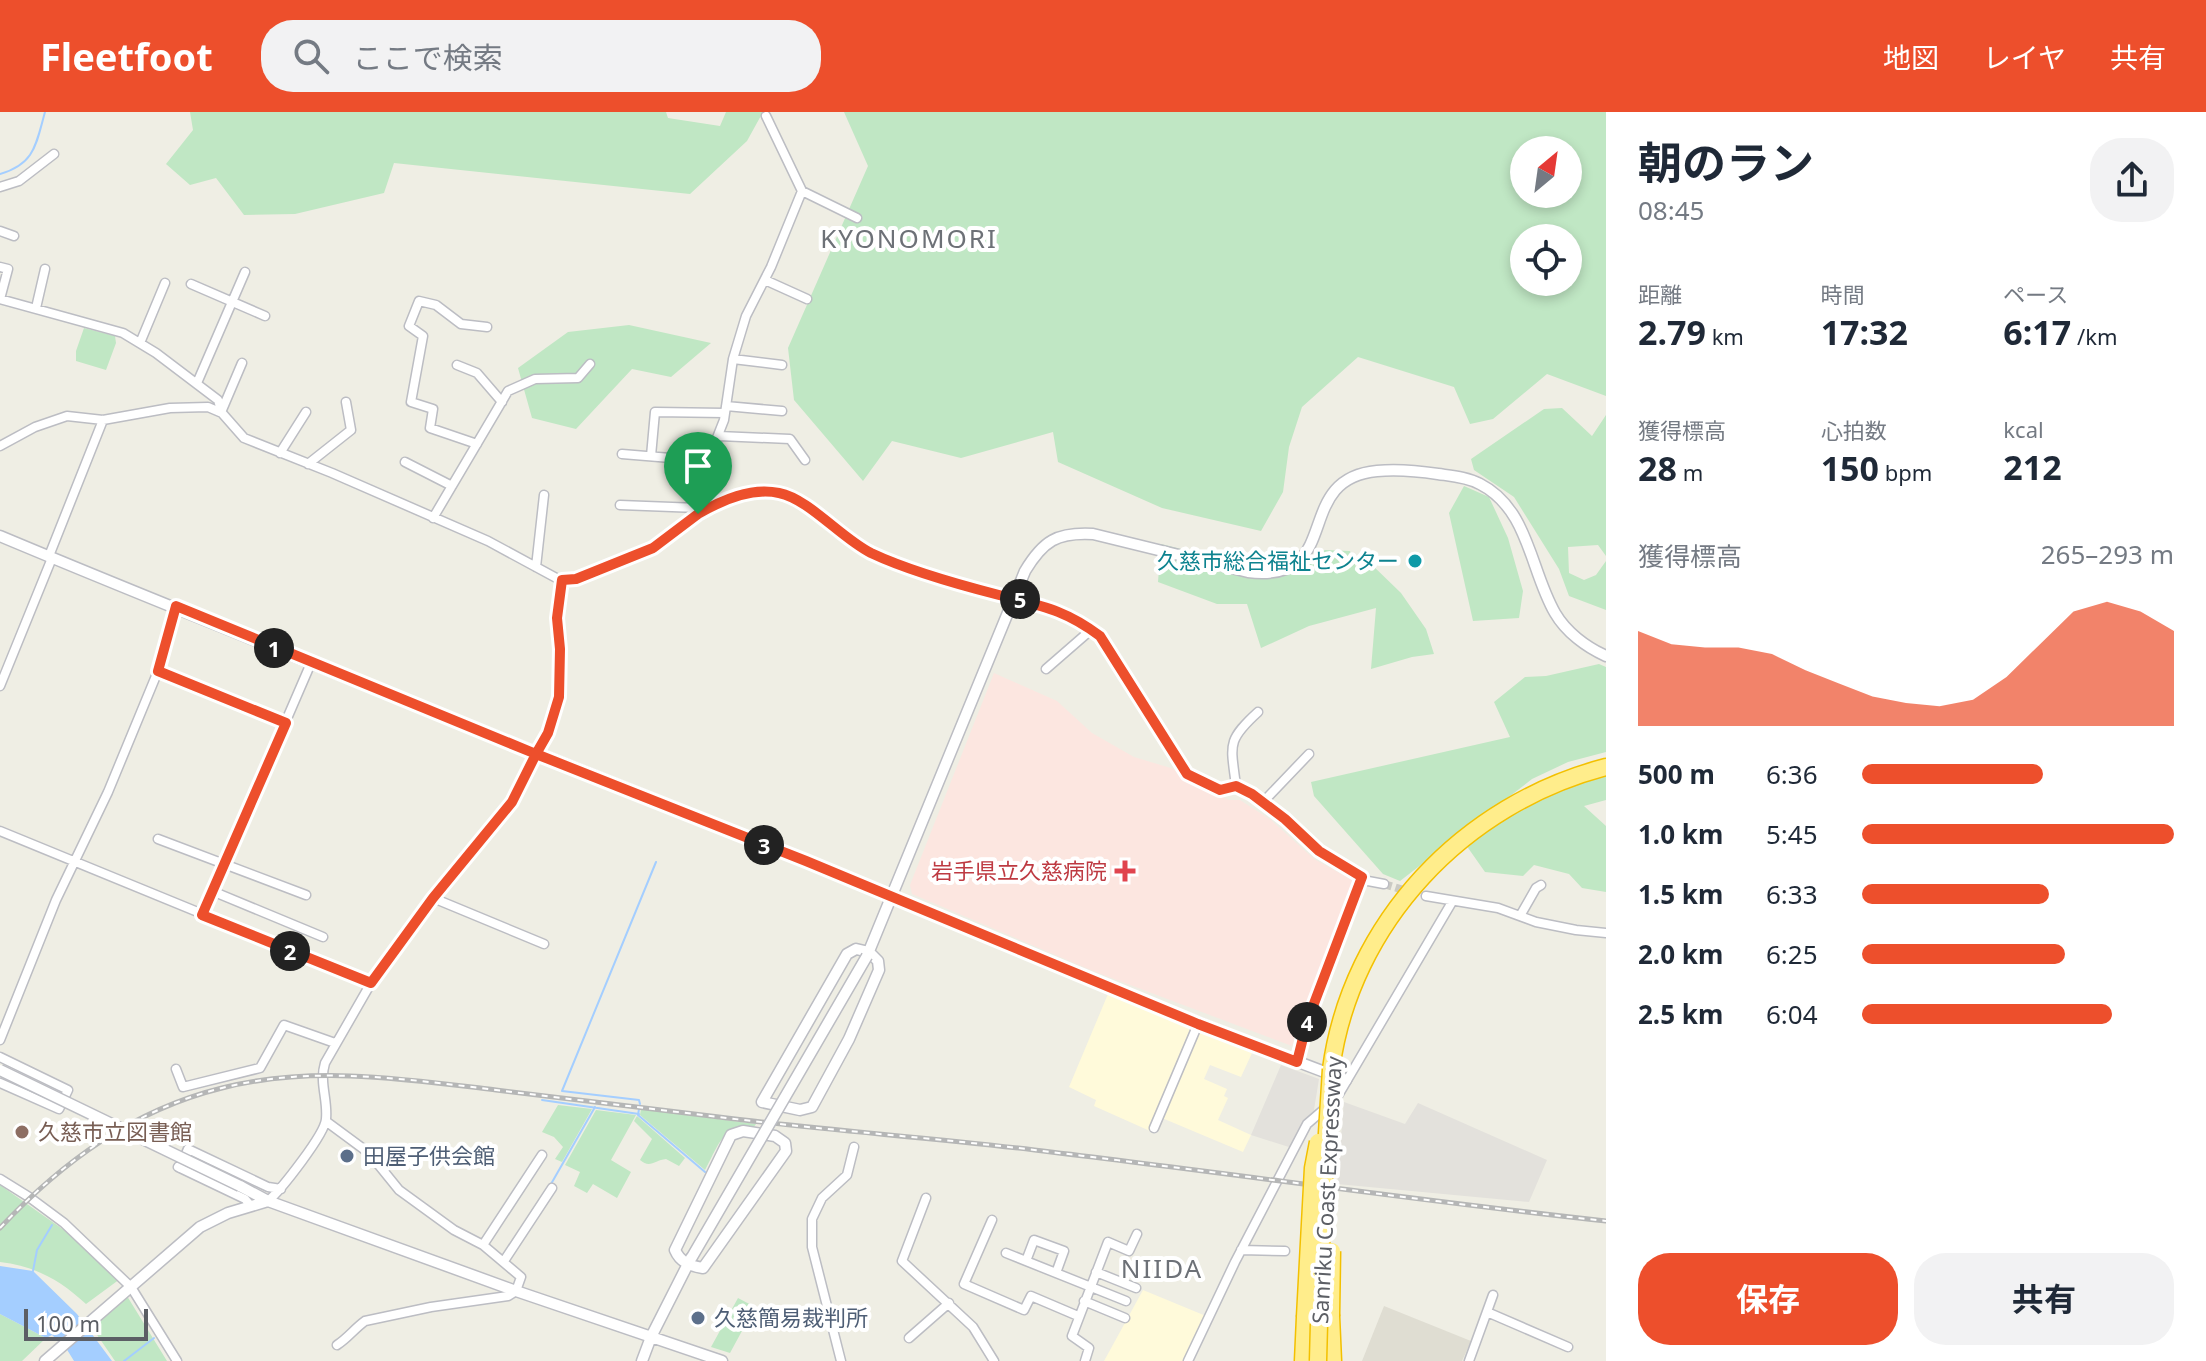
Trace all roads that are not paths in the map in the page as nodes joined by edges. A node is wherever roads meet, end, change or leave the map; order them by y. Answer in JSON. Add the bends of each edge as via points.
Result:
{"nodes":[{"id":1,"x":766,"y":116,"type":"dead end"},
{"id":2,"x":54,"y":154,"type":"dead end"},
{"id":3,"x":0,"y":187,"type":"edge"},
{"id":4,"x":802,"y":191,"type":"junction"},
{"id":5,"x":857,"y":218,"type":"dead end"},
{"id":6,"x":0,"y":231,"type":"edge"},
{"id":7,"x":14,"y":236,"type":"dead end"},
{"id":8,"x":0,"y":267,"type":"edge"},
{"id":9,"x":45,"y":269,"type":"dead end"},
{"id":10,"x":245,"y":272,"type":"dead end"},
{"id":11,"x":765,"y":280,"type":"junction"},
{"id":12,"x":165,"y":283,"type":"dead end"},
{"id":13,"x":191,"y":284,"type":"dead end"},
{"id":14,"x":0,"y":299,"type":"edge"},
{"id":15,"x":807,"y":299,"type":"dead end"},
{"id":16,"x":232,"y":303,"type":"junction"},
{"id":17,"x":36,"y":308,"type":"junction"},
{"id":18,"x":265,"y":316,"type":"dead end"},
{"id":19,"x":487,"y":327,"type":"dead end"},
{"id":20,"x":140,"y":343,"type":"junction"},
{"id":21,"x":733,"y":359,"type":"junction"},
{"id":22,"x":242,"y":363,"type":"dead end"},
{"id":23,"x":590,"y":364,"type":"dead end"},
{"id":24,"x":457,"y":365,"type":"dead end"},
{"id":25,"x":782,"y":365,"type":"dead end"},
{"id":26,"x":197,"y":383,"type":"junction"},
{"id":27,"x":346,"y":402,"type":"dead end"},
{"id":28,"x":502,"y":402,"type":"junction"},
{"id":29,"x":726,"y":409,"type":"junction"},
{"id":30,"x":782,"y":411,"type":"dead end"},
{"id":31,"x":222,"y":412,"type":"junction"},
{"id":32,"x":306,"y":412,"type":"dead end"},
{"id":33,"x":103,"y":420,"type":"junction"},
{"id":34,"x":719,"y":436,"type":"junction"},
{"id":35,"x":477,"y":444,"type":"junction"},
{"id":36,"x":0,"y":446,"type":"edge"},
{"id":37,"x":280,"y":453,"type":"junction"},
{"id":38,"x":622,"y":454,"type":"dead end"},
{"id":39,"x":651,"y":456,"type":"junction"},
{"id":40,"x":805,"y":460,"type":"dead end"},
{"id":41,"x":707,"y":461,"type":"junction"},
{"id":42,"x":405,"y":462,"type":"dead end"},
{"id":43,"x":308,"y":464,"type":"junction"},
{"id":44,"x":452,"y":486,"type":"junction"},
{"id":45,"x":544,"y":495,"type":"dead end"},
{"id":46,"x":620,"y":505,"type":"dead end"},
{"id":47,"x":698,"y":511,"type":"junction"},
{"id":48,"x":433,"y":518,"type":"junction"},
{"id":49,"x":0,"y":536,"type":"edge"},
{"id":50,"x":50,"y":557,"type":"junction"},
{"id":51,"x":536,"y":567,"type":"junction"},
{"id":52,"x":562,"y":580,"type":"junction"},
{"id":53,"x":1014,"y":598,"type":"junction"},
{"id":54,"x":176,"y":606,"type":"junction"},
{"id":55,"x":1092,"y":629,"type":"junction"},
{"id":56,"x":1606,"y":656,"type":"edge"},
{"id":57,"x":311,"y":663,"type":"junction"},
{"id":58,"x":1046,"y":669,"type":"dead end"},
{"id":59,"x":158,"y":671,"type":"junction"},
{"id":60,"x":0,"y":686,"type":"edge"},
{"id":61,"x":1258,"y":712,"type":"dead end"},
{"id":62,"x":286,"y":723,"type":"junction"},
{"id":63,"x":536,"y":754,"type":"junction"},
{"id":64,"x":1309,"y":754,"type":"dead end"},
{"id":65,"x":1606,"y":767,"type":"edge"},
{"id":66,"x":1236,"y":786,"type":"junction"},
{"id":67,"x":1263,"y":802,"type":"junction"},
{"id":68,"x":0,"y":831,"type":"edge"},
{"id":69,"x":158,"y":839,"type":"dead end"},
{"id":70,"x":73,"y":862,"type":"junction"},
{"id":71,"x":224,"y":865,"type":"junction"},
{"id":72,"x":1362,"y":877,"type":"junction"},
{"id":73,"x":1384,"y":884,"type":"tunnel mouth"},
{"id":74,"x":1541,"y":885,"type":"dead end"},
{"id":75,"x":212,"y":891,"type":"junction"},
{"id":76,"x":306,"y":895,"type":"dead end"},
{"id":77,"x":1426,"y":896,"type":"dead end"},
{"id":78,"x":892,"y":897,"type":"junction"},
{"id":79,"x":433,"y":898,"type":"junction"},
{"id":80,"x":1452,"y":902,"type":"junction"},
{"id":81,"x":202,"y":915,"type":"junction"},
{"id":82,"x":1520,"y":916,"type":"junction"},
{"id":83,"x":1606,"y":933,"type":"edge"},
{"id":84,"x":323,"y":937,"type":"dead end"},
{"id":85,"x":544,"y":944,"type":"dead end"},
{"id":86,"x":868,"y":954,"type":"junction"},
{"id":87,"x":371,"y":983,"type":"junction"},
{"id":88,"x":1198,"y":1024,"type":"junction"},
{"id":89,"x":0,"y":1040,"type":"edge"},
{"id":90,"x":335,"y":1043,"type":"junction"},
{"id":91,"x":0,"y":1057,"type":"edge"},
{"id":92,"x":1297,"y":1062,"type":"junction"},
{"id":93,"x":176,"y":1069,"type":"dead end"},
{"id":94,"x":1331,"y":1069,"type":"junction"},
{"id":95,"x":0,"y":1070,"type":"edge"},
{"id":96,"x":1346,"y":1080,"type":"junction"},
{"id":97,"x":0,"y":1083,"type":"edge"},
{"id":98,"x":327,"y":1122,"type":"junction"},
{"id":99,"x":1154,"y":1128,"type":"dead end"},
{"id":100,"x":854,"y":1147,"type":"dead end"},
{"id":101,"x":542,"y":1155,"type":"dead end"},
{"id":102,"x":0,"y":1179,"type":"edge"},
{"id":103,"x":552,"y":1188,"type":"dead end"},
{"id":104,"x":281,"y":1189,"type":"junction"},
{"id":105,"x":926,"y":1198,"type":"dead end"},
{"id":106,"x":268,"y":1201,"type":"junction"},
{"id":107,"x":251,"y":1206,"type":"junction"},
{"id":108,"x":992,"y":1220,"type":"dead end"},
{"id":109,"x":1137,"y":1234,"type":"dead end"},
{"id":110,"x":483,"y":1245,"type":"junction"},
{"id":111,"x":1241,"y":1250,"type":"junction"},
{"id":112,"x":1285,"y":1251,"type":"dead end"},
{"id":113,"x":1006,"y":1253,"type":"dead end"},
{"id":114,"x":690,"y":1260,"type":"junction"},
{"id":115,"x":504,"y":1261,"type":"junction"},
{"id":116,"x":1026,"y":1261,"type":"junction"},
{"id":117,"x":1096,"y":1272,"type":"junction"},
{"id":118,"x":1056,"y":1273,"type":"junction"},
{"id":119,"x":1090,"y":1286,"type":"junction"},
{"id":120,"x":1136,"y":1288,"type":"dead end"},
{"id":121,"x":126,"y":1290,"type":"junction"},
{"id":122,"x":516,"y":1291,"type":"junction"},
{"id":123,"x":1493,"y":1295,"type":"dead end"},
{"id":124,"x":1084,"y":1301,"type":"junction"},
{"id":125,"x":1126,"y":1301,"type":"dead end"},
{"id":126,"x":949,"y":1303,"type":"junction"},
{"id":127,"x":1487,"y":1312,"type":"junction"},
{"id":128,"x":1078,"y":1316,"type":"junction"},
{"id":129,"x":1125,"y":1318,"type":"dead end"},
{"id":130,"x":651,"y":1337,"type":"junction"},
{"id":131,"x":909,"y":1338,"type":"dead end"},
{"id":132,"x":337,"y":1345,"type":"dead end"},
{"id":133,"x":1568,"y":1347,"type":"dead end"},
{"id":134,"x":45,"y":1361,"type":"edge"},
{"id":135,"x":177,"y":1361,"type":"edge"},
{"id":136,"x":642,"y":1361,"type":"edge"},
{"id":137,"x":722,"y":1361,"type":"edge"},
{"id":138,"x":841,"y":1361,"type":"edge"},
{"id":139,"x":994,"y":1361,"type":"edge"},
{"id":140,"x":1085,"y":1361,"type":"edge"},
{"id":141,"x":1188,"y":1361,"type":"edge"},
{"id":142,"x":1303,"y":1361,"type":"edge"},
{"id":143,"x":1318,"y":1361,"type":"edge"},
{"id":144,"x":1333,"y":1361,"type":"edge"},
{"id":145,"x":1469,"y":1361,"type":"edge"}],
"edges":[{"from":1,"to":4,"type":"street"},
{"from":2,"to":3,"type":"street","via":[[19,181]]},
{"from":4,"to":5,"type":"street"},
{"from":4,"to":11,"type":"street"},
{"from":6,"to":7,"type":"street"},
{"from":8,"to":14,"type":"street","via":[[8,269]]},
{"from":9,"to":17,"type":"street"},
{"from":10,"to":16,"type":"street"},
{"from":11,"to":15,"type":"street"},
{"from":11,"to":21,"type":"street","via":[[746,316]]},
{"from":12,"to":20,"type":"street"},
{"from":13,"to":16,"type":"street"},
{"from":14,"to":17,"type":"street"},
{"from":16,"to":18,"type":"street"},
{"from":16,"to":26,"type":"street"},
{"from":17,"to":20,"type":"street","via":[[115,330]]},
{"from":19,"to":35,"type":"street","via":[[461,324],[436,305],[419,301],[409,326],[423,336],[411,402],[433,409],[430,428]]},
{"from":20,"to":26,"type":"street"},
{"from":21,"to":25,"type":"street"},
{"from":21,"to":29,"type":"street"},
{"from":22,"to":31,"type":"street"},
{"from":23,"to":28,"type":"street","via":[[578,378],[535,379],[508,391]]},
{"from":24,"to":28,"type":"street","via":[[477,373]]},
{"from":26,"to":31,"type":"street","via":[[218,400]]},
{"from":27,"to":43,"type":"street","via":[[351,430]]},
{"from":28,"to":35,"type":"street"},
{"from":29,"to":30,"type":"street"},
{"from":29,"to":34,"type":"street"},
{"from":29,"to":39,"type":"street","via":[[655,412]]},
{"from":31,"to":33,"type":"street","via":[[170,408]]},
{"from":31,"to":37,"type":"street","via":[[244,438]]},
{"from":32,"to":37,"type":"street"},
{"from":33,"to":36,"type":"street","via":[[57,418]]},
{"from":33,"to":50,"type":"street"},
{"from":34,"to":40,"type":"street","via":[[790,439]]},
{"from":34,"to":41,"type":"street"},
{"from":35,"to":44,"type":"street"},
{"from":37,"to":43,"type":"street"},
{"from":38,"to":39,"type":"street"},
{"from":39,"to":41,"type":"street"},
{"from":41,"to":47,"type":"street","via":[[698,486]]},
{"from":42,"to":44,"type":"street"},
{"from":43,"to":48,"type":"street"},
{"from":44,"to":48,"type":"street"},
{"from":45,"to":51,"type":"street"},
{"from":46,"to":47,"type":"street"},
{"from":47,"to":52,"type":"street","via":[[653,548]]},
{"from":47,"to":53,"type":"street","via":[[741,495],[783,493],[873,554]]},
{"from":48,"to":51,"type":"street"},
{"from":49,"to":50,"type":"street"},
{"from":50,"to":54,"type":"street"},
{"from":50,"to":60,"type":"street"},
{"from":51,"to":52,"type":"street"},
{"from":52,"to":63,"type":"street","via":[[557,618],[559,697]]},
{"from":53,"to":55,"type":"street","via":[[1060,611]]},
{"from":53,"to":56,"type":"street","via":[[1036,552],[1047,542],[1078,533],[1268,575],[1299,562],[1340,482],[1359,473],[1417,470],[1464,478],[1494,493],[1518,522],[1556,615],[1585,645]]},
{"from":53,"to":78,"type":"street"},
{"from":54,"to":57,"type":"street"},
{"from":54,"to":59,"type":"street"},
{"from":55,"to":58,"type":"street"},
{"from":55,"to":66,"type":"street","via":[[1117,659],[1187,774],[1220,790]]},
{"from":57,"to":62,"type":"street"},
{"from":57,"to":63,"type":"street"},
{"from":59,"to":62,"type":"street"},
{"from":59,"to":70,"type":"street"},
{"from":61,"to":66,"type":"street","via":[[1236,732],[1231,748]]},
{"from":62,"to":71,"type":"street"},
{"from":63,"to":78,"type":"street"},
{"from":63,"to":79,"type":"street","via":[[512,802]]},
{"from":64,"to":67,"type":"street"},
{"from":65,"to":94,"type":"highway","name":"Sanriku Coast Expressway","via":[[1553,784],[1492,816],[1418,881],[1357,973],[1342,1012]]},
{"from":66,"to":67,"type":"street"},
{"from":67,"to":72,"type":"street","via":[[1319,851]]},
{"from":68,"to":70,"type":"street"},
{"from":69,"to":71,"type":"street"},
{"from":70,"to":81,"type":"street"},
{"from":70,"to":89,"type":"street"},
{"from":71,"to":75,"type":"street"},
{"from":71,"to":76,"type":"street"},
{"from":72,"to":73,"type":"street"},
{"from":72,"to":92,"type":"street"},
{"from":74,"to":82,"type":"street"},
{"from":75,"to":81,"type":"street"},
{"from":75,"to":84,"type":"street"},
{"from":77,"to":80,"type":"street"},
{"from":78,"to":86,"type":"street"},
{"from":78,"to":88,"type":"street"},
{"from":79,"to":85,"type":"street"},
{"from":79,"to":87,"type":"street"},
{"from":80,"to":82,"type":"street"},
{"from":80,"to":96,"type":"street"},
{"from":81,"to":87,"type":"street"},
{"from":82,"to":83,"type":"street"},
{"from":86,"to":86,"type":"street","via":[[878,961],[879,970],[812,1107],[800,1110],[762,1102],[847,954],[856,949]]},
{"from":86,"to":114,"type":"street","bridge":true},
{"from":87,"to":90,"type":"street"},
{"from":88,"to":92,"type":"street"},
{"from":88,"to":99,"type":"street"},
{"from":90,"to":93,"type":"street","via":[[284,1025],[260,1068],[183,1087]]},
{"from":90,"to":98,"type":"street","via":[[322,1076]]},
{"from":91,"to":97,"type":"street","via":[[68,1090],[59,1109]]},
{"from":92,"to":96,"type":"street"},
{"from":94,"to":142,"type":"highway","bridge":true,"via":[[1313,1168]]},
{"from":94,"to":143,"type":"highway","name":"Sanriku Coast Expressway","bridge":true},
{"from":94,"to":144,"type":"highway","bridge":true},
{"from":95,"to":106,"type":"street","bridge":true},
{"from":96,"to":111,"type":"street","via":[[1336,1099],[1307,1124]]},
{"from":98,"to":104,"type":"street"},
{"from":98,"to":110,"type":"street","via":[[369,1153],[399,1190]]},
{"from":100,"to":138,"type":"street","via":[[847,1175],[822,1198],[812,1219],[812,1247]]},
{"from":101,"to":110,"type":"street"},
{"from":102,"to":121,"type":"street","via":[[57,1217]]},
{"from":103,"to":115,"type":"street"},
{"from":104,"to":106,"type":"street"},
{"from":104,"to":107,"type":"street","via":[[188,1149],[179,1167]]},
{"from":105,"to":126,"type":"street","via":[[902,1261]]},
{"from":106,"to":107,"type":"street"},
{"from":106,"to":122,"type":"street"},
{"from":107,"to":121,"type":"street","via":[[200,1227]]},
{"from":108,"to":128,"type":"street","via":[[964,1284],[1024,1310],[1031,1296]]},
{"from":109,"to":117,"type":"street","via":[[1129,1251],[1108,1242]]},
{"from":110,"to":115,"type":"street"},
{"from":111,"to":112,"type":"street"},
{"from":111,"to":141,"type":"street"},
{"from":113,"to":116,"type":"street"},
{"from":114,"to":114,"type":"street","via":[[679,1258],[675,1250],[731,1135],[756,1132],[785,1143],[786,1151],[703,1268]]},
{"from":114,"to":130,"type":"street"},
{"from":115,"to":122,"type":"street","via":[[521,1277]]},
{"from":116,"to":118,"type":"street"},
{"from":116,"to":118,"type":"street","via":[[1034,1240],[1064,1251]]},
{"from":117,"to":119,"type":"street"},
{"from":117,"to":120,"type":"street"},
{"from":118,"to":119,"type":"street"},
{"from":119,"to":124,"type":"street"},
{"from":119,"to":125,"type":"street"},
{"from":121,"to":134,"type":"street"},
{"from":121,"to":135,"type":"street"},
{"from":122,"to":130,"type":"street"},
{"from":122,"to":132,"type":"street","via":[[365,1321]]},
{"from":123,"to":127,"type":"street"},
{"from":124,"to":128,"type":"street"},
{"from":124,"to":129,"type":"street"},
{"from":126,"to":131,"type":"street"},
{"from":126,"to":139,"type":"street","via":[[973,1327]]},
{"from":127,"to":133,"type":"street"},
{"from":127,"to":145,"type":"street"},
{"from":128,"to":140,"type":"street","via":[[1072,1336],[1089,1348]]},
{"from":130,"to":136,"type":"street"},
{"from":130,"to":137,"type":"street"}]}
